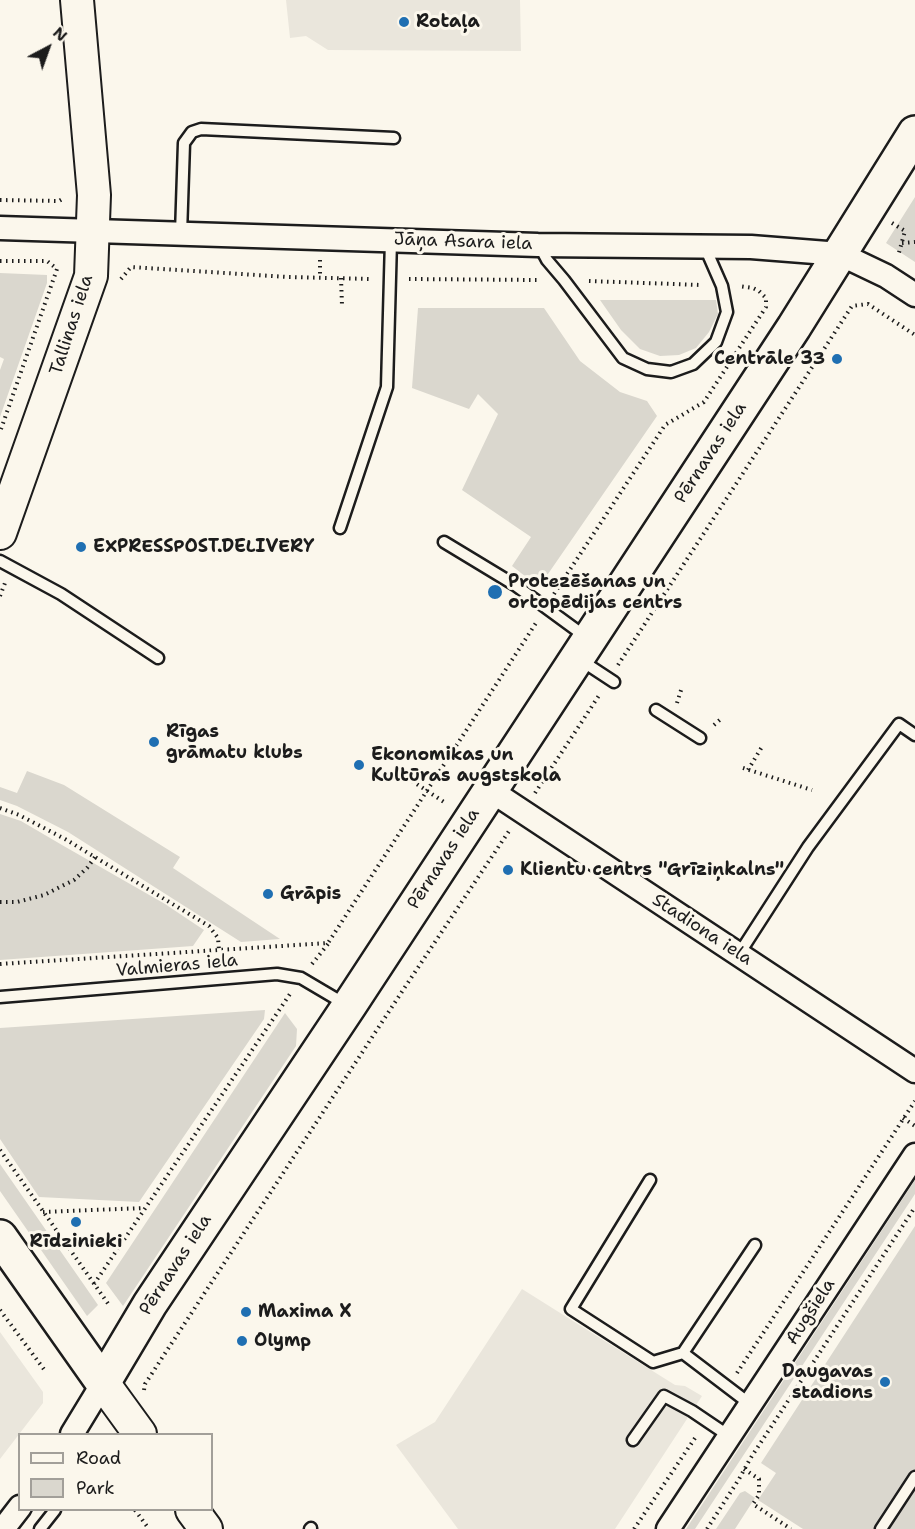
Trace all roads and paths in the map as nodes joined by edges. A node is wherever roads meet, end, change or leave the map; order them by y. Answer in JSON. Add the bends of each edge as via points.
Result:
{"nodes":[{"id":1,"x":77,"y":0,"type":"edge"},
{"id":2,"x":915,"y":134,"type":"edge"},
{"id":3,"x":394,"y":138,"type":"dead end"},
{"id":4,"x":69,"y":195,"type":"dead end"},
{"id":5,"x":0,"y":200,"type":"edge"},
{"id":6,"x":885,"y":219,"type":"dead end"},
{"id":7,"x":0,"y":228,"type":"edge"},
{"id":8,"x":91,"y":231,"type":"junction"},
{"id":9,"x":181,"y":234,"type":"junction"},
{"id":10,"x":391,"y":240,"type":"junction"},
{"id":11,"x":915,"y":242,"type":"edge"},
{"id":12,"x":902,"y":243,"type":"junction"},
{"id":13,"x":538,"y":245,"type":"junction"},
{"id":14,"x":704,"y":245,"type":"junction"},
{"id":15,"x":840,"y":254,"type":"junction"},
{"id":16,"x":0,"y":261,"type":"edge"},
{"id":17,"x":896,"y":261,"type":"dead end"},
{"id":18,"x":341,"y":278,"type":"junction"},
{"id":19,"x":391,"y":279,"type":"junction"},
{"id":20,"x":120,"y":280,"type":"dead end"},
{"id":21,"x":564,"y":280,"type":"junction"},
{"id":22,"x":722,"y":286,"type":"junction"},
{"id":23,"x":915,"y":295,"type":"edge"},
{"id":24,"x":342,"y":305,"type":"dead end"},
{"id":25,"x":915,"y":335,"type":"edge"},
{"id":26,"x":0,"y":432,"type":"edge"},
{"id":27,"x":340,"y":528,"type":"dead end"},
{"id":28,"x":0,"y":533,"type":"edge"},
{"id":29,"x":444,"y":542,"type":"dead end"},
{"id":30,"x":0,"y":561,"type":"edge"},
{"id":31,"x":545,"y":607,"type":"junction"},
{"id":32,"x":583,"y":649,"type":"junction"},
{"id":33,"x":158,"y":658,"type":"dead end"},
{"id":34,"x":611,"y":680,"type":"junction"},
{"id":35,"x":656,"y":710,"type":"dead end"},
{"id":36,"x":915,"y":735,"type":"edge"},
{"id":37,"x":700,"y":738,"type":"dead end"},
{"id":38,"x":763,"y":745,"type":"dead end"},
{"id":39,"x":490,"y":790,"type":"junction"},
{"id":40,"x":812,"y":790,"type":"dead end"},
{"id":41,"x":0,"y":808,"type":"edge"},
{"id":42,"x":522,"y":812,"type":"junction"},
{"id":43,"x":95,"y":857,"type":"junction"},
{"id":44,"x":0,"y":902,"type":"edge"},
{"id":45,"x":328,"y":943,"type":"junction"},
{"id":46,"x":219,"y":950,"type":"junction"},
{"id":47,"x":739,"y":954,"type":"junction"},
{"id":48,"x":0,"y":964,"type":"edge"},
{"id":49,"x":301,"y":978,"type":"junction"},
{"id":50,"x":0,"y":997,"type":"edge"},
{"id":51,"x":349,"y":1006,"type":"junction"},
{"id":52,"x":915,"y":1071,"type":"edge"},
{"id":53,"x":915,"y":1101,"type":"edge"},
{"id":54,"x":903,"y":1118,"type":"junction"},
{"id":55,"x":915,"y":1126,"type":"edge"},
{"id":56,"x":0,"y":1150,"type":"edge"},
{"id":57,"x":915,"y":1155,"type":"edge"},
{"id":58,"x":650,"y":1180,"type":"dead end"},
{"id":59,"x":915,"y":1207,"type":"edge"},
{"id":60,"x":144,"y":1208,"type":"junction"},
{"id":61,"x":42,"y":1212,"type":"junction"},
{"id":62,"x":0,"y":1237,"type":"edge"},
{"id":63,"x":755,"y":1245,"type":"dead end"},
{"id":64,"x":93,"y":1284,"type":"junction"},
{"id":65,"x":109,"y":1305,"type":"dead end"},
{"id":66,"x":0,"y":1310,"type":"edge"},
{"id":67,"x":683,"y":1353,"type":"junction"},
{"id":68,"x":46,"y":1372,"type":"dead end"},
{"id":69,"x":103,"y":1383,"type":"junction"},
{"id":70,"x":728,"y":1386,"type":"junction"},
{"id":71,"x":144,"y":1392,"type":"dead end"},
{"id":72,"x":750,"y":1404,"type":"junction"},
{"id":73,"x":706,"y":1420,"type":"junction"},
{"id":74,"x":73,"y":1433,"type":"edge"},
{"id":75,"x":139,"y":1433,"type":"edge"},
{"id":76,"x":729,"y":1436,"type":"junction"},
{"id":77,"x":633,"y":1440,"type":"dead end"},
{"id":78,"x":744,"y":1469,"type":"junction"},
{"id":79,"x":915,"y":1477,"type":"edge"},
{"id":80,"x":54,"y":1511,"type":"edge"},
{"id":81,"x":136,"y":1511,"type":"edge"},
{"id":82,"x":193,"y":1511,"type":"edge"},
{"id":83,"x":40,"y":1529,"type":"edge"},
{"id":84,"x":149,"y":1529,"type":"edge"},
{"id":85,"x":206,"y":1529,"type":"edge"},
{"id":86,"x":634,"y":1529,"type":"edge"},
{"id":87,"x":668,"y":1529,"type":"edge"},
{"id":88,"x":706,"y":1529,"type":"edge"},
{"id":89,"x":790,"y":1529,"type":"edge"},
{"id":90,"x":881,"y":1529,"type":"edge"}],
"edges":[{"from":1,"to":8,"type":"street","name":"Tallinas iela","via":[[94,195]]},
{"from":2,"to":15,"type":"main road","name":"Pērnavas iela"},
{"from":3,"to":9,"type":"lane","via":[[201,129],[192,132],[184,143]]},
{"from":4,"to":5,"type":"path","via":[[59,201]]},
{"from":6,"to":12,"type":"path","via":[[905,231]]},
{"from":7,"to":8,"type":"street","name":"Jāņa Asara iela"},
{"from":8,"to":9,"type":"street","name":"Jāņa Asara iela"},
{"from":8,"to":28,"type":"street","name":"Tallinas iela","via":[[91,276],[13,485]]},
{"from":9,"to":10,"type":"street","name":"Jāņa Asara iela"},
{"from":10,"to":13,"type":"street","name":"Jāņa Asara iela"},
{"from":10,"to":19,"type":"lane"},
{"from":11,"to":12,"type":"path"},
{"from":12,"to":17,"type":"path"},
{"from":13,"to":14,"type":"street","name":"Jāņa Asara iela"},
{"from":13,"to":21,"type":"lane"},
{"from":14,"to":15,"type":"street","name":"Jāņa Asara iela"},
{"from":14,"to":22,"type":"lane"},
{"from":15,"to":23,"type":"street","name":"Jāņa Asara iela"},
{"from":15,"to":32,"type":"main road","name":"Pērnavas iela"},
{"from":16,"to":26,"type":"path","via":[[47,261],[57,269]]},
{"from":18,"to":19,"type":"path"},
{"from":18,"to":20,"type":"path","via":[[131,267]]},
{"from":18,"to":24,"type":"path"},
{"from":19,"to":21,"type":"path"},
{"from":19,"to":27,"type":"lane","via":[[387,387]]},
{"from":21,"to":22,"type":"path"},
{"from":21,"to":22,"type":"lane","via":[[623,358],[647,369],[670,372],[693,364],[716,342],[727,312]]},
{"from":22,"to":31,"type":"path","via":[[753,288],[765,298],[766,307],[704,402],[665,425]]},
{"from":25,"to":34,"type":"path","via":[[868,304],[852,306]]},
{"from":29,"to":31,"type":"lane"},
{"from":30,"to":33,"type":"lane","via":[[61,594]]},
{"from":31,"to":32,"type":"lane"},
{"from":31,"to":45,"type":"path"},
{"from":32,"to":34,"type":"lane"},
{"from":32,"to":39,"type":"main road","name":"Pērnavas iela"},
{"from":34,"to":42,"type":"path"},
{"from":35,"to":37,"type":"lane"},
{"from":36,"to":47,"type":"lane","via":[[899,724],[808,847]]},
{"from":38,"to":40,"type":"path","via":[[746,769]]},
{"from":39,"to":42,"type":"street","name":"Stadiona iela"},
{"from":39,"to":51,"type":"main road","name":"Pērnavas iela"},
{"from":41,"to":43,"type":"path"},
{"from":42,"to":47,"type":"street","name":"Stadiona iela"},
{"from":42,"to":71,"type":"path","via":[[145,1384]]},
{"from":43,"to":44,"type":"path","via":[[74,880],[44,895]]},
{"from":43,"to":46,"type":"path","via":[[208,926],[218,938]]},
{"from":45,"to":46,"type":"path"},
{"from":45,"to":49,"type":"path"},
{"from":46,"to":48,"type":"path"},
{"from":47,"to":52,"type":"street","name":"Stadiona iela"},
{"from":49,"to":50,"type":"lane","name":"Valmieras iela","via":[[277,974]]},
{"from":49,"to":51,"type":"lane","name":"Valmieras iela"},
{"from":49,"to":60,"type":"path"},
{"from":51,"to":69,"type":"main road","name":"Pērnavas iela","via":[[135,1328]]},
{"from":53,"to":54,"type":"path"},
{"from":54,"to":55,"type":"path"},
{"from":54,"to":70,"type":"path"},
{"from":56,"to":61,"type":"path"},
{"from":57,"to":72,"type":"street","name":"Augšiela"},
{"from":58,"to":67,"type":"lane","via":[[571,1309],[653,1362]]},
{"from":59,"to":78,"type":"path"},
{"from":60,"to":61,"type":"path"},
{"from":60,"to":64,"type":"path"},
{"from":61,"to":64,"type":"path"},
{"from":62,"to":69,"type":"main road"},
{"from":63,"to":67,"type":"lane"},
{"from":64,"to":65,"type":"path"},
{"from":66,"to":68,"type":"path"},
{"from":67,"to":70,"type":"lane"},
{"from":69,"to":74,"type":"street","name":"Pērnavas iela"},
{"from":69,"to":75,"type":"street"},
{"from":70,"to":72,"type":"lane"},
{"from":72,"to":76,"type":"street","name":"Augšiela"},
{"from":73,"to":76,"type":"lane"},
{"from":73,"to":77,"type":"lane","via":[[664,1396]]},
{"from":73,"to":86,"type":"path"},
{"from":76,"to":87,"type":"street","name":"Augšiela"},
{"from":78,"to":88,"type":"path"},
{"from":78,"to":89,"type":"path","via":[[759,1479],[760,1496],[753,1504]]},
{"from":79,"to":90,"type":"lane"},
{"from":80,"to":83,"type":"lane"},
{"from":81,"to":84,"type":"path"},
{"from":82,"to":85,"type":"street"}]}
